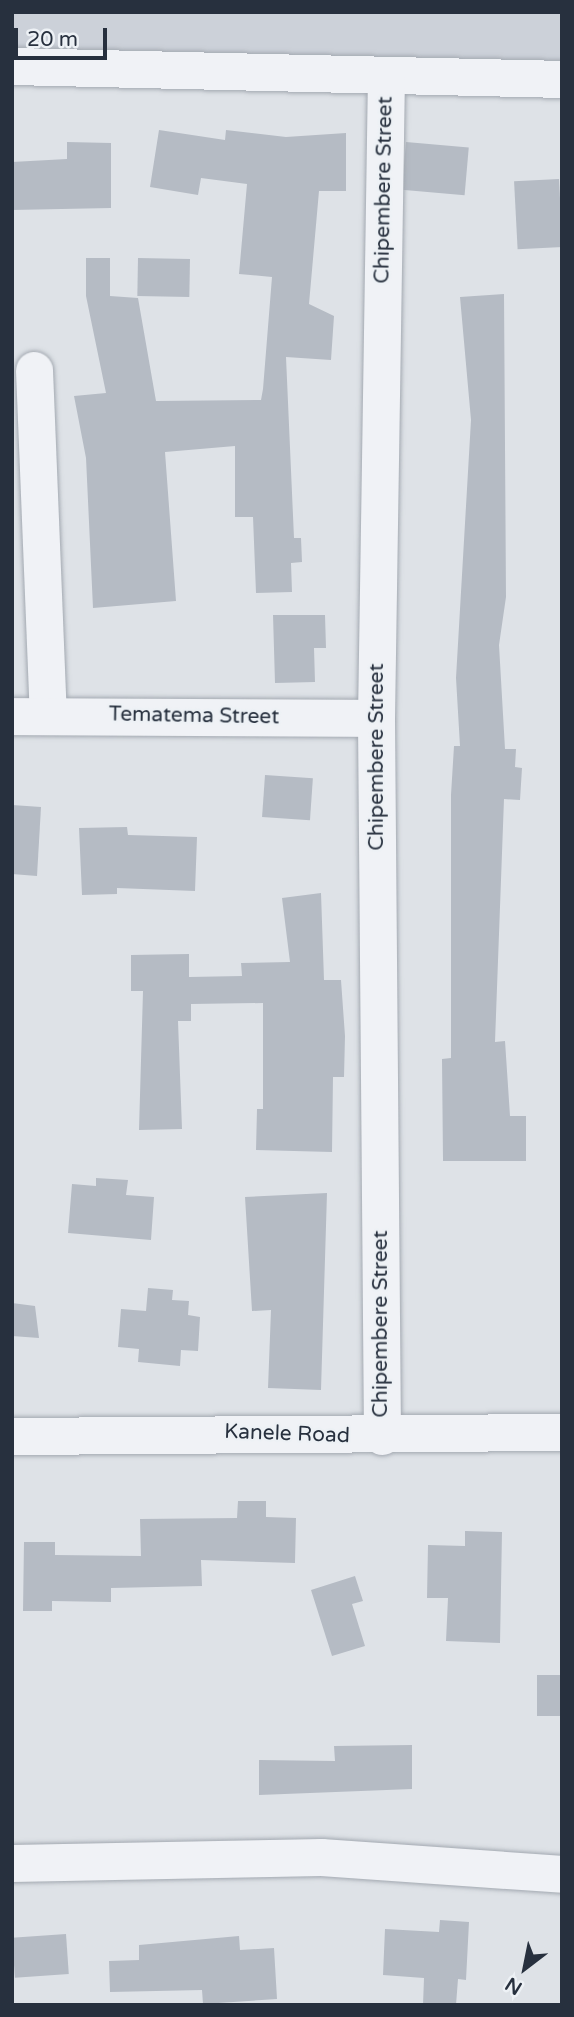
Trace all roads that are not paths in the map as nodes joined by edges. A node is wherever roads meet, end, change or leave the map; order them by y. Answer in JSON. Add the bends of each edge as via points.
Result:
{"nodes":[{"id":1,"x":12,"y":66,"type":"edge"},
{"id":2,"x":386,"y":77,"type":"junction"},
{"id":3,"x":562,"y":79,"type":"edge"},
{"id":4,"x":34,"y":370,"type":"dead end"},
{"id":5,"x":48,"y":714,"type":"junction"},
{"id":6,"x":12,"y":716,"type":"edge"},
{"id":7,"x":376,"y":718,"type":"junction"},
{"id":8,"x":562,"y":1432,"type":"edge"},
{"id":9,"x":12,"y":1436,"type":"edge"},
{"id":10,"x":382,"y":1436,"type":"junction"},
{"id":11,"x":12,"y":1864,"type":"edge"},
{"id":12,"x":562,"y":1874,"type":"edge"}],
"edges":[{"from":1,"to":2,"type":"street"},
{"from":2,"to":3,"type":"street"},
{"from":2,"to":7,"type":"street","name":"Chipembere Street"},
{"from":4,"to":5,"type":"street"},
{"from":5,"to":6,"type":"street","name":"Tematema Street"},
{"from":5,"to":7,"type":"street","name":"Tematema Street"},
{"from":7,"to":10,"type":"street","name":"Chipembere Street"},
{"from":8,"to":10,"type":"street","name":"Kanele Road"},
{"from":9,"to":10,"type":"street","name":"Kanele Road"},
{"from":11,"to":12,"type":"street","via":[[321,1857]]}]}
